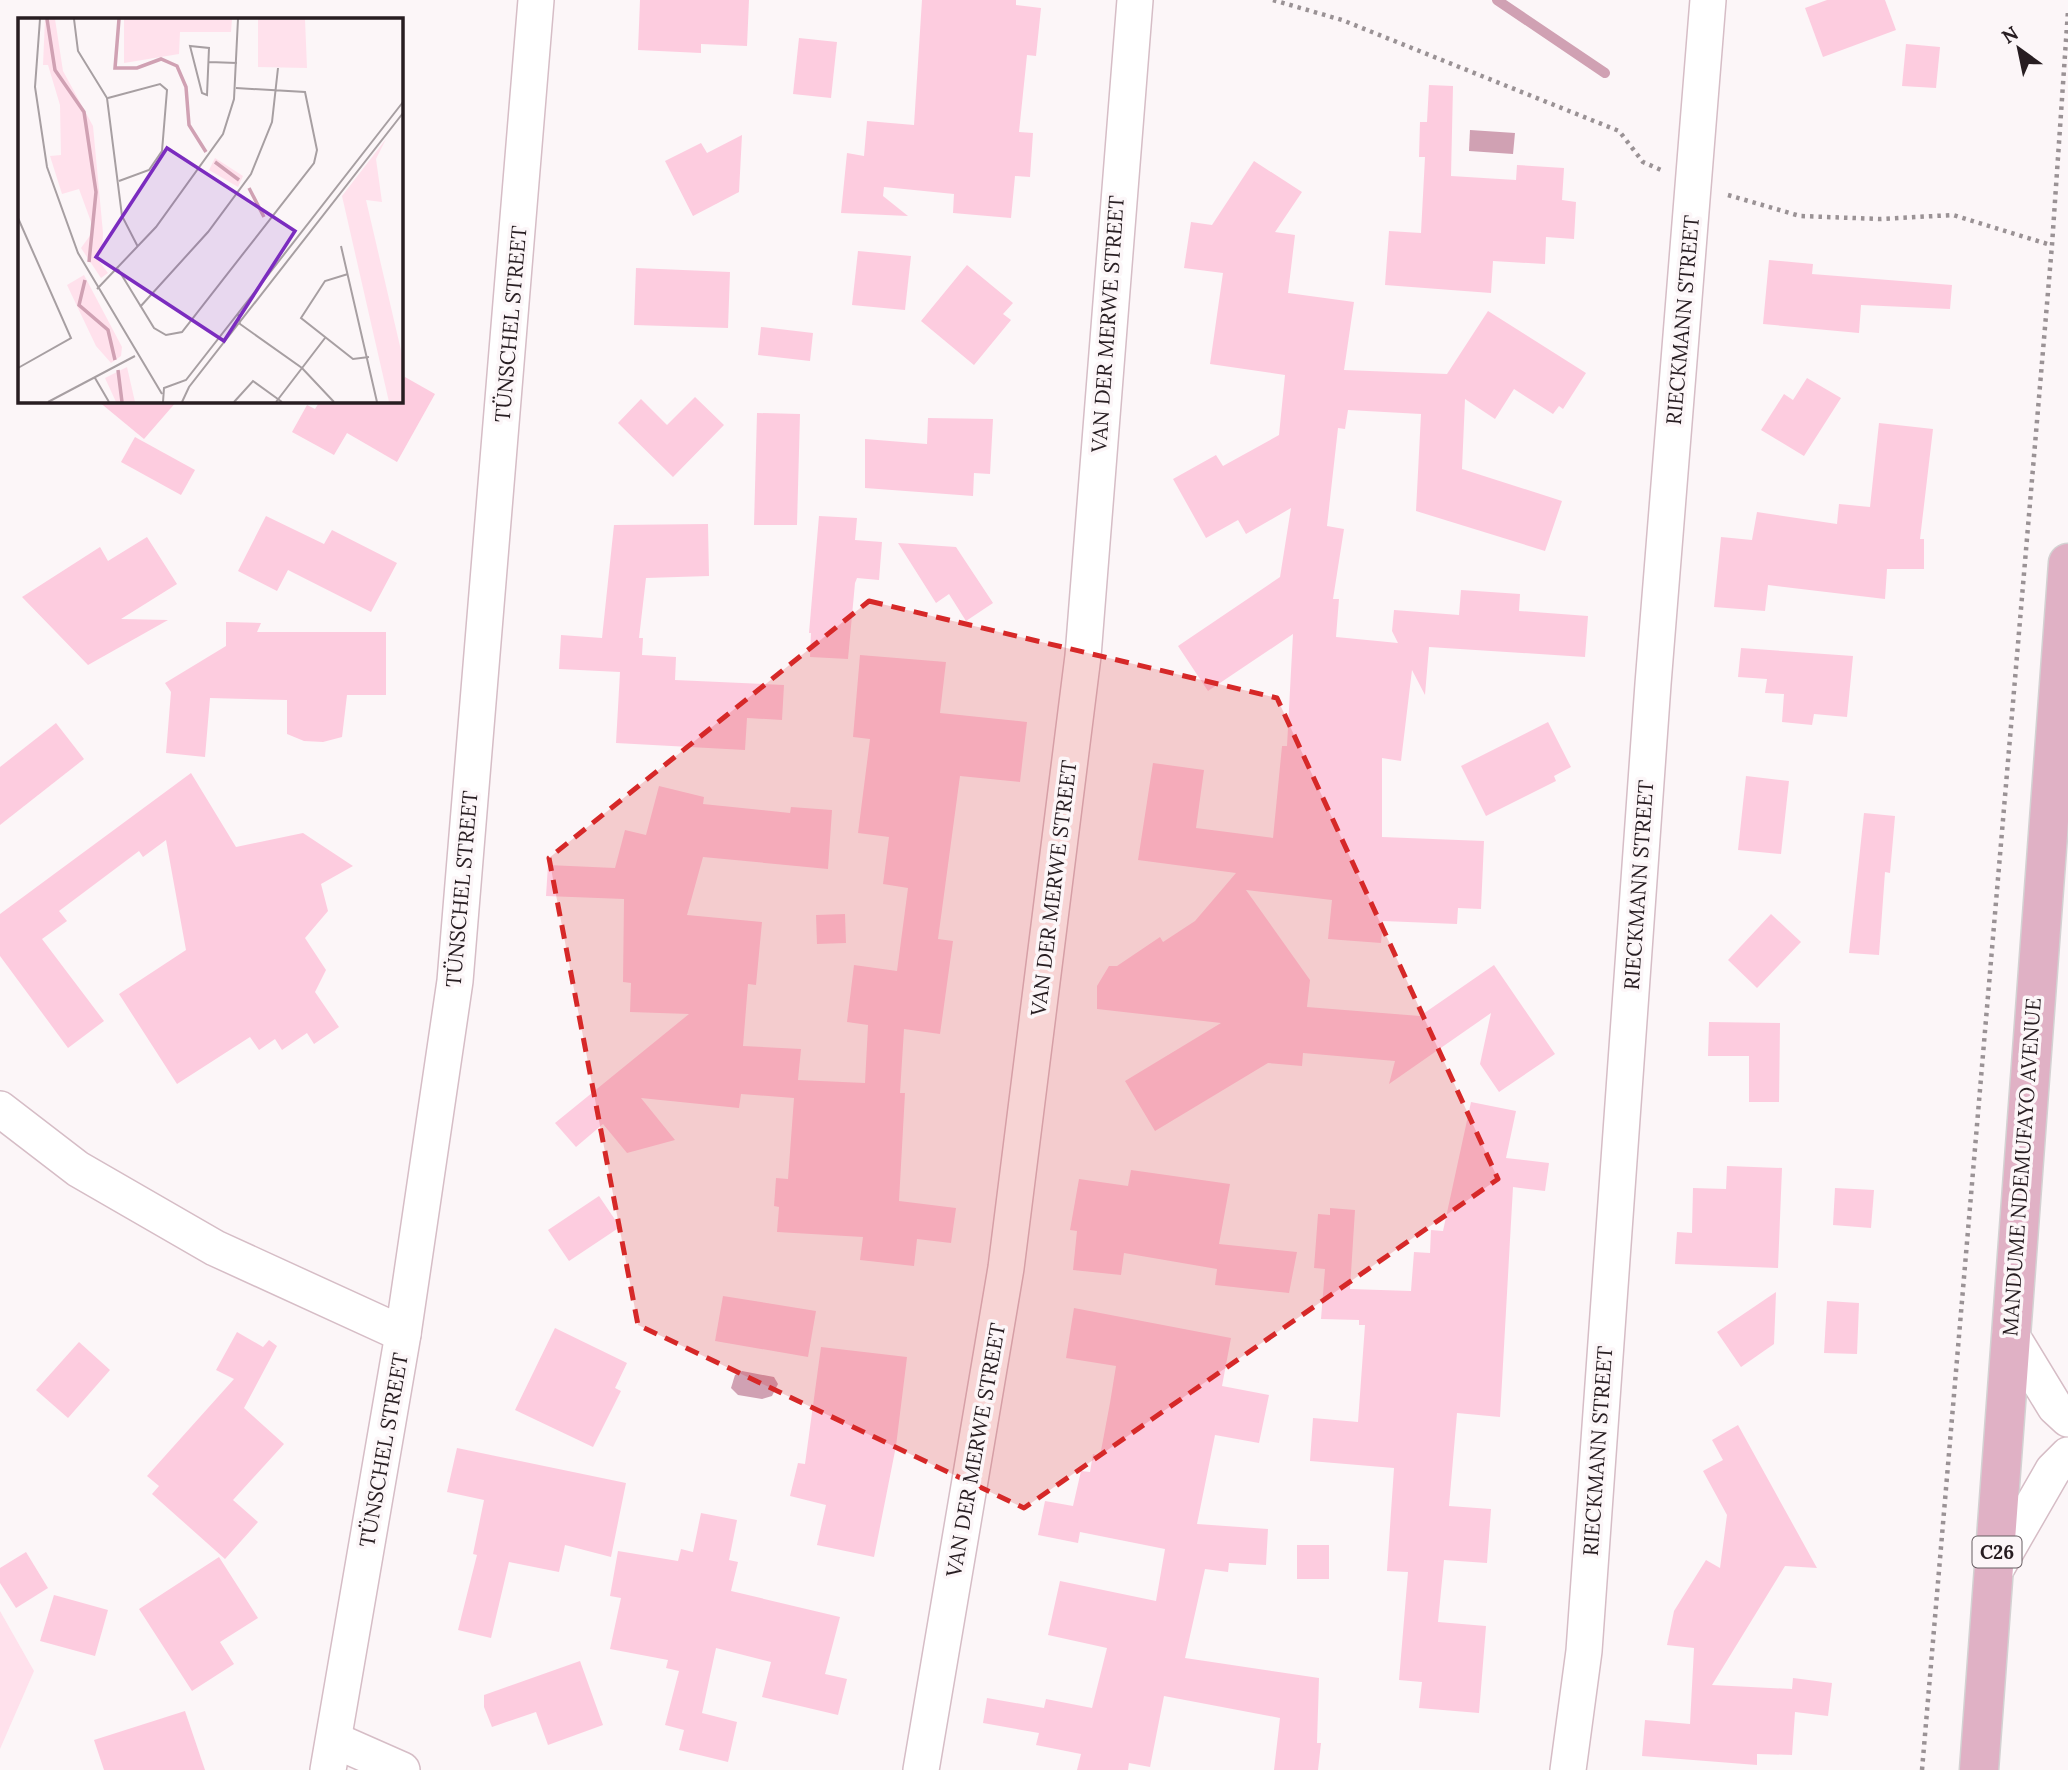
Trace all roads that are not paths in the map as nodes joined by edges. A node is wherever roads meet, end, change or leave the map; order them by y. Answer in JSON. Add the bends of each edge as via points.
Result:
{"nodes":[{"id":1,"x":536,"y":0,"type":"edge"},
{"id":2,"x":1135,"y":0,"type":"edge"},
{"id":3,"x":1708,"y":0,"type":"edge"},
{"id":4,"x":2068,"y":563,"type":"edge"},
{"id":5,"x":0,"y":1108,"type":"edge"},
{"id":6,"x":2010,"y":1333,"type":"junction"},
{"id":7,"x":404,"y":1334,"type":"junction"},
{"id":8,"x":2068,"y":1419,"type":"edge"},
{"id":9,"x":2068,"y":1455,"type":"edge"},
{"id":10,"x":1996,"y":1569,"type":"junction"},
{"id":11,"x":331,"y":1755,"type":"edge"},
{"id":12,"x":402,"y":1770,"type":"edge"},
{"id":13,"x":921,"y":1770,"type":"edge"},
{"id":14,"x":1568,"y":1770,"type":"edge"},
{"id":15,"x":1979,"y":1770,"type":"edge"}],
"edges":[{"from":1,"to":7,"type":"street","name":"TÜNSCHEL STREET","via":[[455,981]]},
{"from":2,"to":13,"type":"street","name":"VAN DER MERWE STREET","via":[[1083,656],[1006,1268]]},
{"from":3,"to":14,"type":"street","name":"RIECKMANN STREET","via":[[1652,698],[1584,1651]]},
{"from":4,"to":6,"type":"main road","name":"MANDUME NDEMUFAYO AVENUE","number":"C26"},
{"from":5,"to":7,"type":"street","via":[[78,1169],[215,1248]]},
{"from":6,"to":8,"type":"street","via":[[2055,1407]]},
{"from":6,"to":10,"type":"main road","name":"MANDUME NDEMUFAYO AVENUE","number":"C26"},
{"from":7,"to":11,"type":"street","name":"TÜNSCHEL STREET"},
{"from":9,"to":10,"type":"street","via":[[2053,1470]]},
{"from":10,"to":15,"type":"main road","name":"MANDUME NDEMUFAYO AVENUE","number":"C26"},
{"from":11,"to":12,"type":"street"}]}
